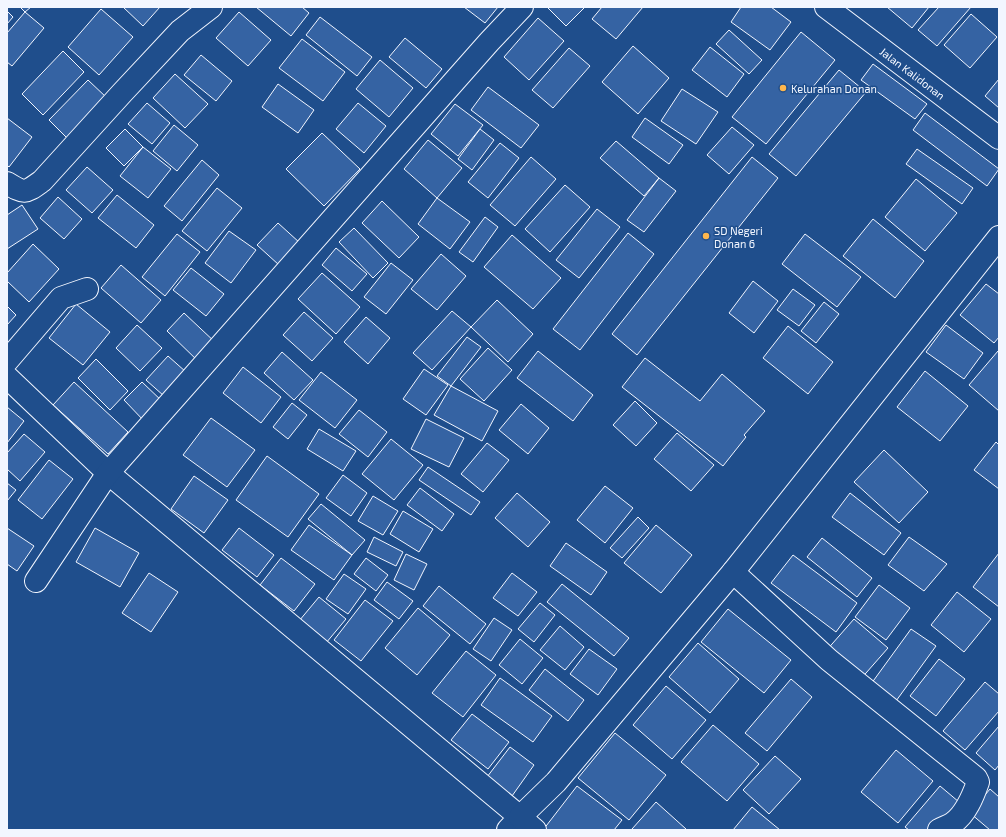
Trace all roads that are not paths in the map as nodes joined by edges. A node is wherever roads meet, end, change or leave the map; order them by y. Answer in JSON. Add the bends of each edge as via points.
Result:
{"nodes":[{"id":1,"x":211,"y":7,"type":"edge"},
{"id":2,"x":522,"y":7,"type":"edge"},
{"id":3,"x":826,"y":7,"type":"edge"},
{"id":4,"x":999,"y":138,"type":"edge"},
{"id":5,"x":7,"y":183,"type":"edge"},
{"id":6,"x":999,"y":237,"type":"edge"},
{"id":7,"x":88,"y":289,"type":"dead end"},
{"id":8,"x":7,"y":362,"type":"edge"},
{"id":9,"x":7,"y":377,"type":"edge"},
{"id":10,"x":108,"y":473,"type":"junction"},
{"id":11,"x":733,"y":572,"type":"junction"},
{"id":12,"x":36,"y":581,"type":"dead end"},
{"id":13,"x":521,"y":826,"type":"edge"},
{"id":14,"x":939,"y":830,"type":"edge"}],
"edges":[{"from":1,"to":5,"type":"street","via":[[180,31],[42,181],[29,190],[21,191]]},
{"from":2,"to":10,"type":"street"},
{"from":3,"to":4,"type":"street","name":"Jalan Kalidonan"},
{"from":6,"to":11,"type":"street"},
{"from":7,"to":8,"type":"street","via":[[62,298]]},
{"from":9,"to":10,"type":"street"},
{"from":10,"to":12,"type":"street"},
{"from":10,"to":13,"type":"street"},
{"from":11,"to":13,"type":"street"},
{"from":11,"to":14,"type":"street","via":[[829,660],[976,778],[978,782],[974,793],[962,814],[955,822]]}]}
